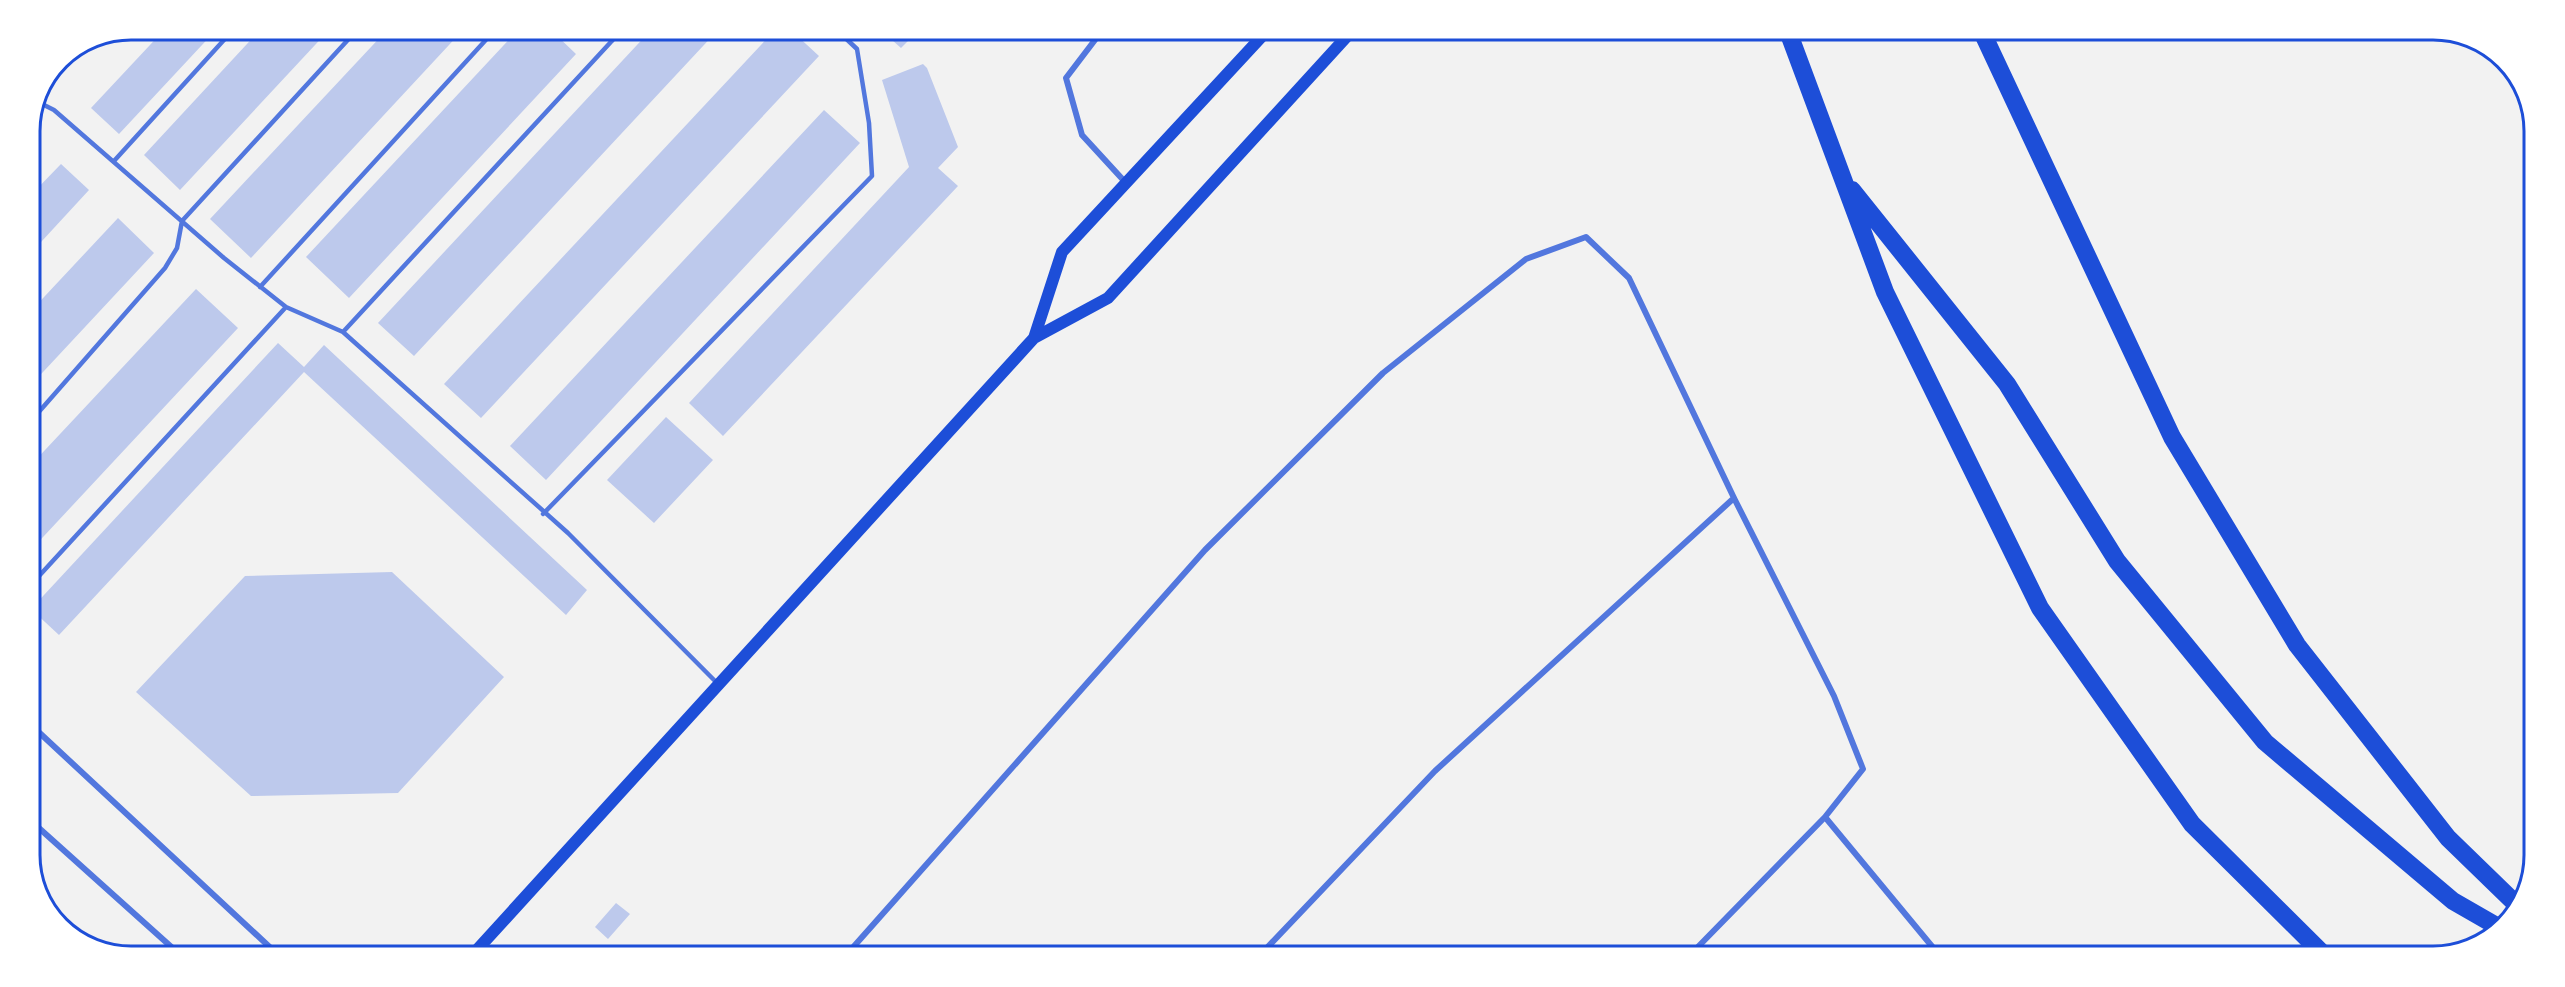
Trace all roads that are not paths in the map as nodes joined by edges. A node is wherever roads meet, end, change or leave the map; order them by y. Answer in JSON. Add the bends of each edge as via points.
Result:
{"nodes":[{"id":1,"x":224,"y":40,"type":"edge"},
{"id":2,"x":348,"y":40,"type":"edge"},
{"id":3,"x":486,"y":40,"type":"edge"},
{"id":4,"x":847,"y":40,"type":"edge"},
{"id":5,"x":1095,"y":40,"type":"edge"},
{"id":6,"x":1259,"y":40,"type":"edge"},
{"id":7,"x":1344,"y":40,"type":"edge"},
{"id":8,"x":1791,"y":40,"type":"edge"},
{"id":9,"x":1986,"y":40,"type":"edge"},
{"id":10,"x":612,"y":41,"type":"edge"},
{"id":11,"x":44,"y":105,"type":"edge"},
{"id":12,"x":114,"y":161,"type":"junction"},
{"id":13,"x":1840,"y":174,"type":"junction"},
{"id":14,"x":1126,"y":184,"type":"junction"},
{"id":15,"x":182,"y":221,"type":"junction"},
{"id":16,"x":260,"y":287,"type":"junction"},
{"id":17,"x":286,"y":307,"type":"junction"},
{"id":18,"x":343,"y":332,"type":"junction"},
{"id":19,"x":1034,"y":338,"type":"junction"},
{"id":20,"x":40,"y":410,"type":"edge"},
{"id":21,"x":1734,"y":498,"type":"junction"},
{"id":22,"x":543,"y":514,"type":"junction"},
{"id":23,"x":41,"y":574,"type":"edge"},
{"id":24,"x":719,"y":685,"type":"junction"},
{"id":25,"x":41,"y":734,"type":"edge"},
{"id":26,"x":1825,"y":817,"type":"junction"},
{"id":27,"x":41,"y":830,"type":"edge"},
{"id":28,"x":2512,"y":900,"type":"edge"},
{"id":29,"x":2494,"y":924,"type":"edge"},
{"id":30,"x":170,"y":946,"type":"edge"},
{"id":31,"x":269,"y":946,"type":"edge"},
{"id":32,"x":480,"y":946,"type":"edge"},
{"id":33,"x":854,"y":946,"type":"edge"},
{"id":34,"x":1270,"y":946,"type":"edge"},
{"id":35,"x":1699,"y":946,"type":"edge"},
{"id":36,"x":1932,"y":946,"type":"edge"},
{"id":37,"x":2315,"y":946,"type":"edge"}],
"edges":[{"from":1,"to":12,"type":"lane"},
{"from":2,"to":15,"type":"lane"},
{"from":3,"to":16,"type":"lane"},
{"from":4,"to":22,"type":"lane","via":[[857,49],[869,123],[872,176]]},
{"from":5,"to":14,"type":"street","via":[[1066,78],[1082,135]]},
{"from":6,"to":14,"type":"main road"},
{"from":7,"to":19,"type":"main road","via":[[1108,298]]},
{"from":8,"to":13,"type":"highway"},
{"from":9,"to":28,"type":"highway","via":[[2172,437],[2297,645],[2448,838]]},
{"from":10,"to":18,"type":"lane"},
{"from":11,"to":12,"type":"lane"},
{"from":12,"to":15,"type":"lane"},
{"from":13,"to":29,"type":"highway","via":[[2007,384],[2117,561],[2265,742],[2453,901]]},
{"from":13,"to":37,"type":"highway","via":[[1885,292],[2040,608],[2192,824]]},
{"from":14,"to":19,"type":"main road","via":[[1062,252]]},
{"from":15,"to":16,"type":"lane"},
{"from":15,"to":20,"type":"lane","via":[[177,248],[165,268]]},
{"from":16,"to":17,"type":"lane"},
{"from":17,"to":18,"type":"lane"},
{"from":17,"to":23,"type":"lane"},
{"from":18,"to":22,"type":"lane"},
{"from":19,"to":24,"type":"main road"},
{"from":21,"to":26,"type":"street","via":[[1834,696],[1863,769]]},
{"from":21,"to":33,"type":"street","via":[[1629,278],[1586,237],[1526,259],[1383,373],[1205,550]]},
{"from":21,"to":34,"type":"street","via":[[1435,771]]},
{"from":22,"to":24,"type":"lane","via":[[568,533]]},
{"from":24,"to":32,"type":"main road"},
{"from":25,"to":31,"type":"street"},
{"from":26,"to":35,"type":"street"},
{"from":26,"to":36,"type":"street"},
{"from":27,"to":30,"type":"street"}]}
